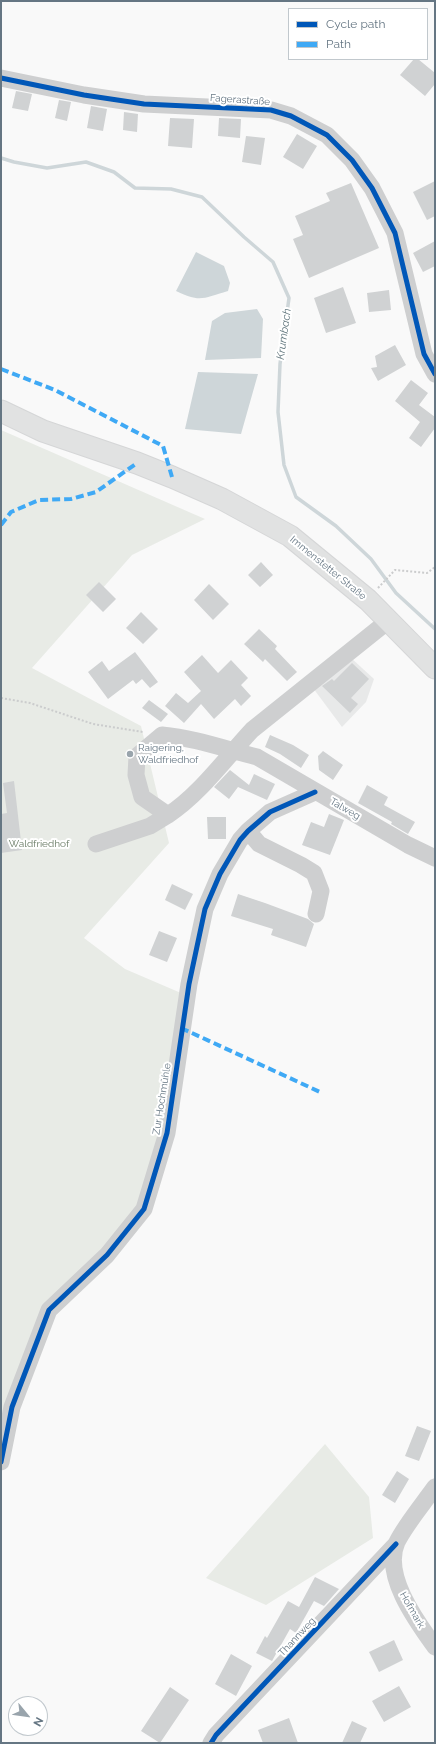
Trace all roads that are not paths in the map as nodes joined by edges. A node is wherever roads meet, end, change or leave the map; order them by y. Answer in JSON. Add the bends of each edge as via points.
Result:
{"nodes":[{"id":1,"x":1,"y":78,"type":"edge"},
{"id":2,"x":435,"y":374,"type":"edge"},
{"id":3,"x":1,"y":411,"type":"edge"},
{"id":4,"x":388,"y":621,"type":"junction"},
{"id":5,"x":435,"y":668,"type":"edge"},
{"id":6,"x":233,"y":751,"type":"junction"},
{"id":7,"x":315,"y":792,"type":"junction"},
{"id":8,"x":168,"y":815,"type":"junction"},
{"id":9,"x":248,"y":831,"type":"junction"},
{"id":10,"x":96,"y":844,"type":"dead end"},
{"id":11,"x":435,"y":858,"type":"edge"},
{"id":12,"x":316,"y":914,"type":"dead end"},
{"id":13,"x":1,"y":1462,"type":"edge"},
{"id":14,"x":435,"y":1487,"type":"edge"},
{"id":15,"x":396,"y":1544,"type":"junction"},
{"id":16,"x":435,"y":1647,"type":"edge"},
{"id":17,"x":211,"y":1743,"type":"edge"}],
"edges":[{"from":1,"to":2,"type":"street","name":"Fagerastraße","via":[[84,96],[144,104],[271,110],[291,116],[327,135],[352,160],[372,188],[395,234],[424,354]]},
{"from":3,"to":4,"type":"main road","name":"Immenstetter Straße","via":[[43,431],[137,463],[222,499],[290,536],[368,600]]},
{"from":4,"to":5,"type":"main road","name":"Immenstetter Straße"},
{"from":4,"to":6,"type":"street","via":[[252,730]]},
{"from":6,"to":7,"type":"street","name":"Talweg","via":[[257,757]]},
{"from":6,"to":8,"type":"street","via":[[183,805]]},
{"from":6,"to":8,"type":"street","name":"Talweg","via":[[184,737],[162,735],[137,756],[136,775],[142,797]]},
{"from":7,"to":9,"type":"street","name":"Zur Hochmühle","via":[[270,812]]},
{"from":7,"to":11,"type":"street","name":"Talweg"},
{"from":8,"to":10,"type":"street","via":[[150,826]]},
{"from":9,"to":12,"type":"street","via":[[259,844],[314,873],[321,891]]},
{"from":9,"to":13,"type":"street","name":"Zur Hochmühle","via":[[220,874],[205,909],[187,992],[167,1133],[144,1209],[107,1255],[49,1310],[12,1407]]},
{"from":14,"to":15,"type":"street","name":"Hofmark"},
{"from":15,"to":16,"type":"street","name":"Hofmark","via":[[394,1562],[399,1589],[413,1616]]},
{"from":15,"to":17,"type":"street","name":"Thannweg"}]}
